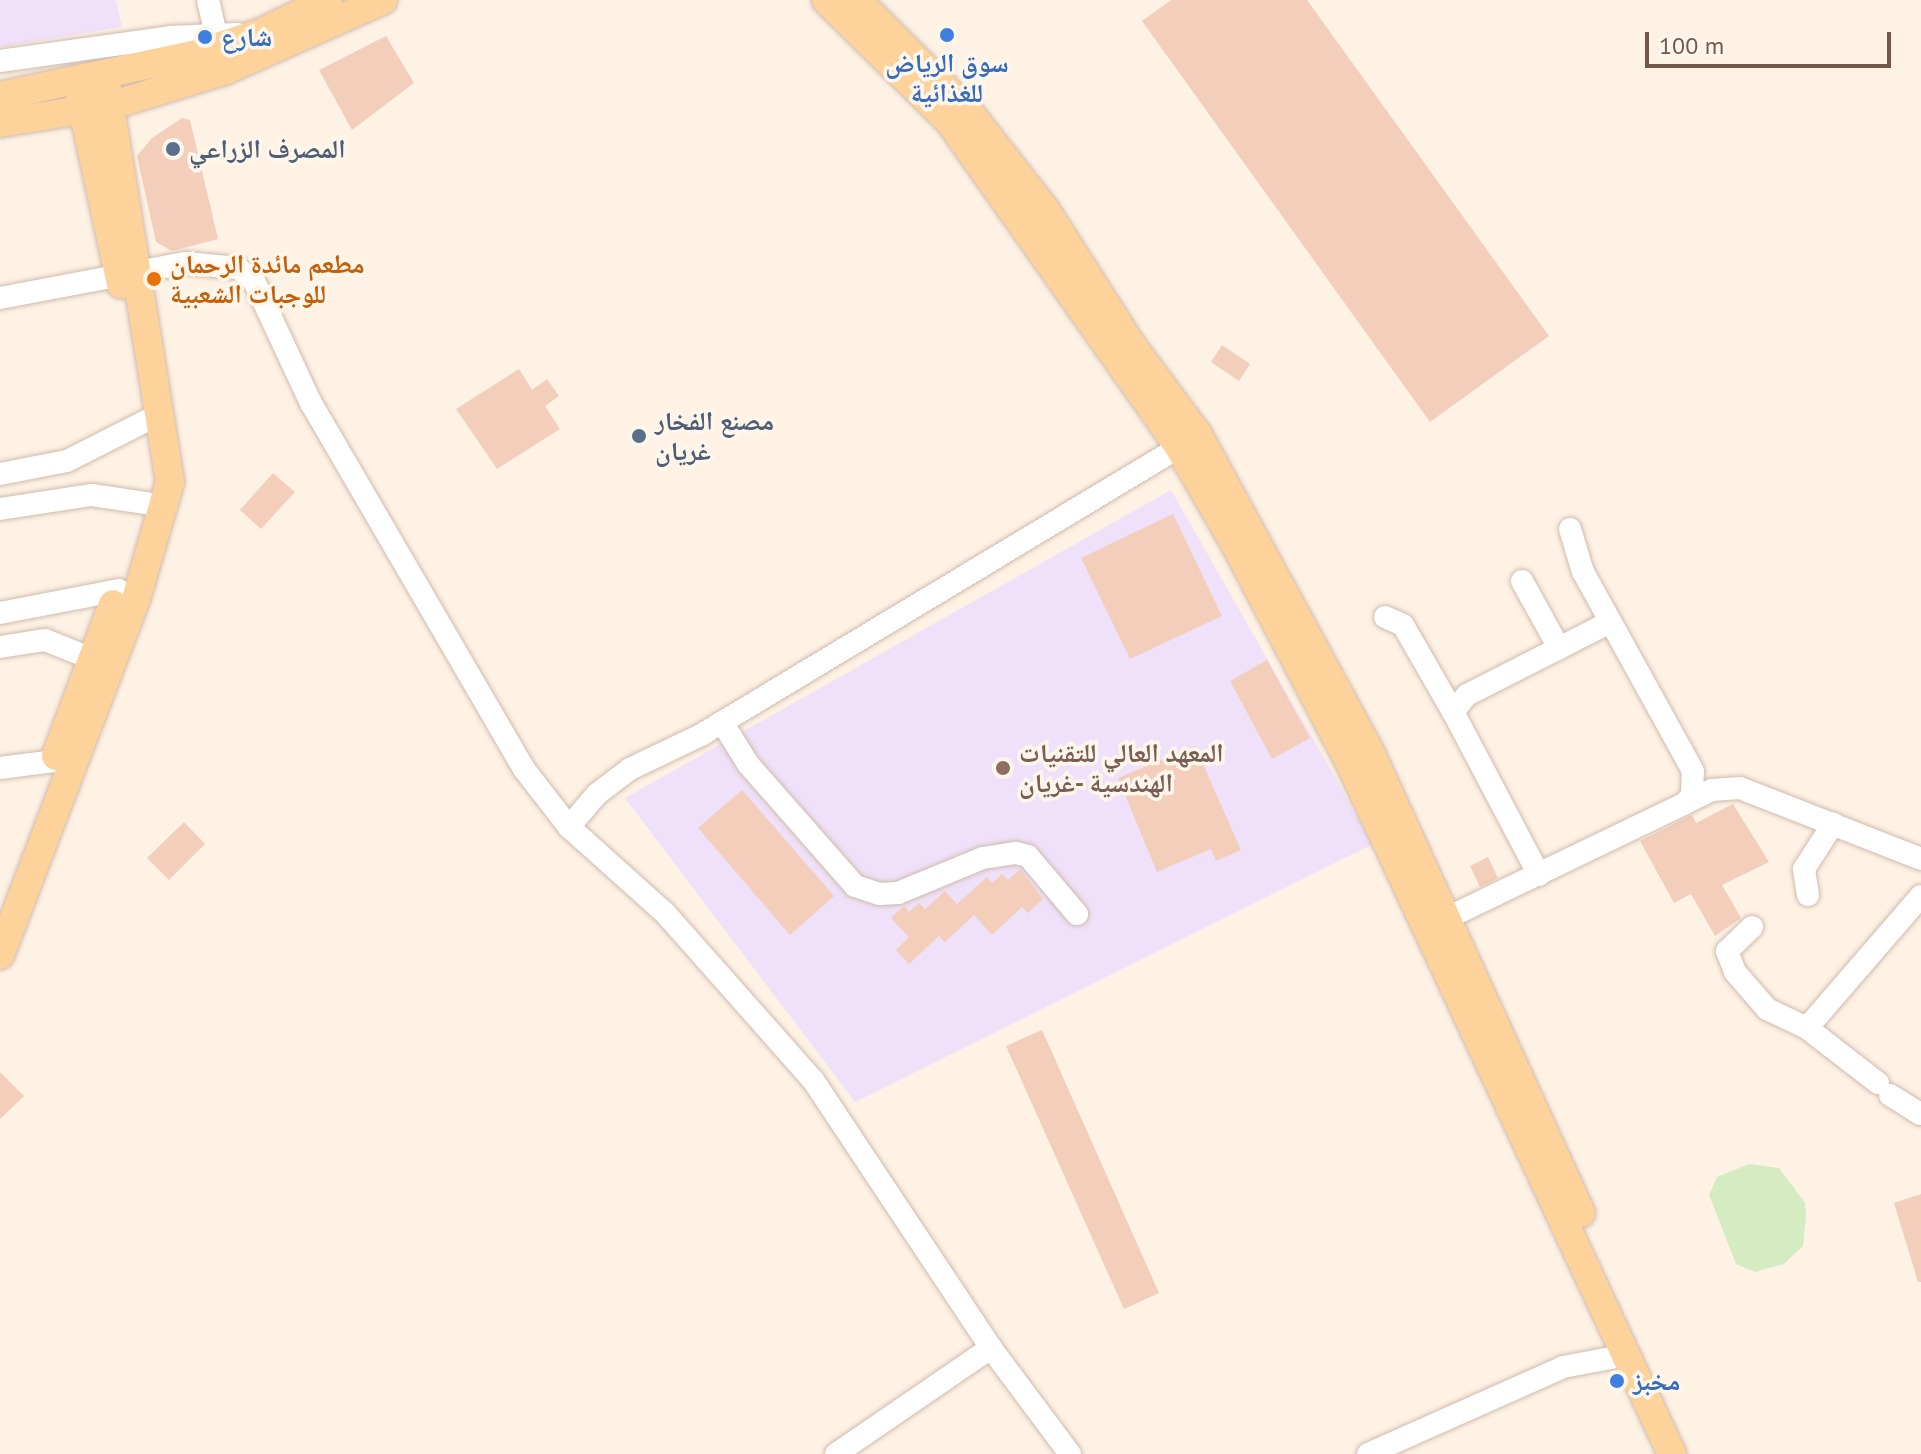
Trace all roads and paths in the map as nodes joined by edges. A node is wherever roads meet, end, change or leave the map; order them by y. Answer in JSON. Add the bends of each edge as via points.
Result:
{"nodes":[{"id":1,"x":208,"y":0,"type":"edge"},
{"id":2,"x":328,"y":0,"type":"edge"},
{"id":3,"x":826,"y":0,"type":"edge"},
{"id":4,"x":857,"y":0,"type":"edge"},
{"id":5,"x":374,"y":2,"type":"edge"},
{"id":6,"x":260,"y":33,"type":"junction"},
{"id":7,"x":216,"y":34,"type":"junction"},
{"id":8,"x":0,"y":61,"type":"edge"},
{"id":9,"x":105,"y":75,"type":"junction"},
{"id":10,"x":77,"y":82,"type":"junction"},
{"id":11,"x":0,"y":96,"type":"edge"},
{"id":12,"x":113,"y":105,"type":"junction"},
{"id":13,"x":83,"y":110,"type":"junction"},
{"id":14,"x":959,"y":116,"type":"junction"},
{"id":15,"x":0,"y":123,"type":"edge"},
{"id":16,"x":129,"y":274,"type":"junction"},
{"id":17,"x":0,"y":298,"type":"edge"},
{"id":18,"x":146,"y":421,"type":"junction"},
{"id":19,"x":1188,"y":441,"type":"junction"},
{"id":20,"x":0,"y":474,"type":"edge"},
{"id":21,"x":158,"y":505,"type":"junction"},
{"id":22,"x":0,"y":509,"type":"edge"},
{"id":23,"x":1570,"y":529,"type":"dead end"},
{"id":24,"x":1522,"y":581,"type":"dead end"},
{"id":25,"x":119,"y":590,"type":"junction"},
{"id":26,"x":0,"y":613,"type":"edge"},
{"id":27,"x":1385,"y":617,"type":"dead end"},
{"id":28,"x":1610,"y":622,"type":"junction"},
{"id":29,"x":0,"y":647,"type":"edge"},
{"id":30,"x":1559,"y":648,"type":"junction"},
{"id":31,"x":101,"y":662,"type":"junction"},
{"id":32,"x":1453,"y":712,"type":"junction"},
{"id":33,"x":722,"y":722,"type":"junction"},
{"id":34,"x":1689,"y":762,"type":"junction"},
{"id":35,"x":63,"y":763,"type":"junction"},
{"id":36,"x":0,"y":768,"type":"edge"},
{"id":37,"x":1740,"y":788,"type":"junction"},
{"id":38,"x":1684,"y":804,"type":"junction"},
{"id":39,"x":1833,"y":824,"type":"junction"},
{"id":40,"x":569,"y":827,"type":"junction"},
{"id":41,"x":1921,"y":859,"type":"edge"},
{"id":42,"x":1539,"y":875,"type":"junction"},
{"id":43,"x":1420,"y":887,"type":"junction"},
{"id":44,"x":1808,"y":895,"type":"dead end"},
{"id":45,"x":1921,"y":896,"type":"edge"},
{"id":46,"x":0,"y":905,"type":"edge"},
{"id":47,"x":1077,"y":914,"type":"dead end"},
{"id":48,"x":1447,"y":918,"type":"junction"},
{"id":49,"x":1752,"y":927,"type":"dead end"},
{"id":50,"x":0,"y":955,"type":"edge"},
{"id":51,"x":1807,"y":1028,"type":"junction"},
{"id":52,"x":1921,"y":1114,"type":"edge"},
{"id":53,"x":1582,"y":1238,"type":"junction"},
{"id":54,"x":991,"y":1348,"type":"junction"},
{"id":55,"x":1627,"y":1355,"type":"junction"},
{"id":56,"x":836,"y":1454,"type":"edge"},
{"id":57,"x":1070,"y":1454,"type":"edge"},
{"id":58,"x":1368,"y":1454,"type":"edge"},
{"id":59,"x":1672,"y":1454,"type":"edge"},
{"id":60,"x":1692,"y":1454,"type":"edge"}],
"edges":[{"from":1,"to":7,"type":"street"},
{"from":2,"to":6,"type":"main road"},
{"from":3,"to":14,"type":"main road"},
{"from":4,"to":14,"type":"main road"},
{"from":5,"to":12,"type":"main road","via":[[226,70]]},
{"from":6,"to":7,"type":"street"},
{"from":6,"to":9,"type":"main road"},
{"from":7,"to":8,"type":"street"},
{"from":9,"to":10,"type":"main road"},
{"from":9,"to":12,"type":"main road"},
{"from":10,"to":11,"type":"main road"},
{"from":10,"to":13,"type":"main road"},
{"from":12,"to":13,"type":"main road"},
{"from":12,"to":16,"type":"main road"},
{"from":13,"to":15,"type":"main road"},
{"from":13,"to":16,"type":"main road"},
{"from":14,"to":19,"type":"main road"},
{"from":16,"to":17,"type":"street"},
{"from":16,"to":18,"type":"main road"},
{"from":16,"to":21,"type":"main road","via":[[170,456]]},
{"from":16,"to":40,"type":"street","via":[[214,262],[238,268],[254,281],[311,403],[487,710]]},
{"from":18,"to":20,"type":"street","via":[[67,461]]},
{"from":18,"to":21,"type":"main road"},
{"from":19,"to":33,"type":"street"},
{"from":19,"to":43,"type":"main road","via":[[1342,748]]},
{"from":21,"to":22,"type":"street","via":[[92,495]]},
{"from":21,"to":25,"type":"main road"},
{"from":21,"to":31,"type":"main road"},
{"from":23,"to":28,"type":"street","via":[[1583,572]]},
{"from":24,"to":30,"type":"street"},
{"from":25,"to":26,"type":"street"},
{"from":25,"to":31,"type":"main road"},
{"from":27,"to":32,"type":"street","via":[[1403,625]]},
{"from":28,"to":30,"type":"street"},
{"from":28,"to":34,"type":"street"},
{"from":29,"to":31,"type":"street","via":[[45,640]]},
{"from":30,"to":32,"type":"street","via":[[1467,695]]},
{"from":31,"to":35,"type":"main road"},
{"from":32,"to":42,"type":"street"},
{"from":33,"to":40,"type":"street","via":[[630,769],[597,794]]},
{"from":33,"to":47,"type":"street","via":[[748,764],[855,886],[898,893],[983,858],[1016,853],[1028,856]]},
{"from":34,"to":37,"type":"street"},
{"from":34,"to":38,"type":"street","via":[[1695,787]]},
{"from":35,"to":36,"type":"street"},
{"from":35,"to":46,"type":"main road"},
{"from":35,"to":50,"type":"main road"},
{"from":37,"to":38,"type":"street","via":[[1712,790]]},
{"from":37,"to":39,"type":"street"},
{"from":38,"to":42,"type":"street"},
{"from":39,"to":41,"type":"street"},
{"from":39,"to":44,"type":"street","via":[[1804,869]]},
{"from":40,"to":54,"type":"street","via":[[665,913],[813,1080]]},
{"from":42,"to":48,"type":"street"},
{"from":43,"to":48,"type":"main road"},
{"from":43,"to":53,"type":"main road"},
{"from":45,"to":51,"type":"street"},
{"from":48,"to":53,"type":"main road"},
{"from":49,"to":51,"type":"street","via":[[1727,951],[1735,972],[1767,1009]]},
{"from":51,"to":52,"type":"street"},
{"from":53,"to":55,"type":"main road"},
{"from":53,"to":60,"type":"main road"},
{"from":54,"to":56,"type":"street"},
{"from":54,"to":57,"type":"street"},
{"from":55,"to":58,"type":"street","via":[[1563,1367]]},
{"from":55,"to":59,"type":"main road"}]}
